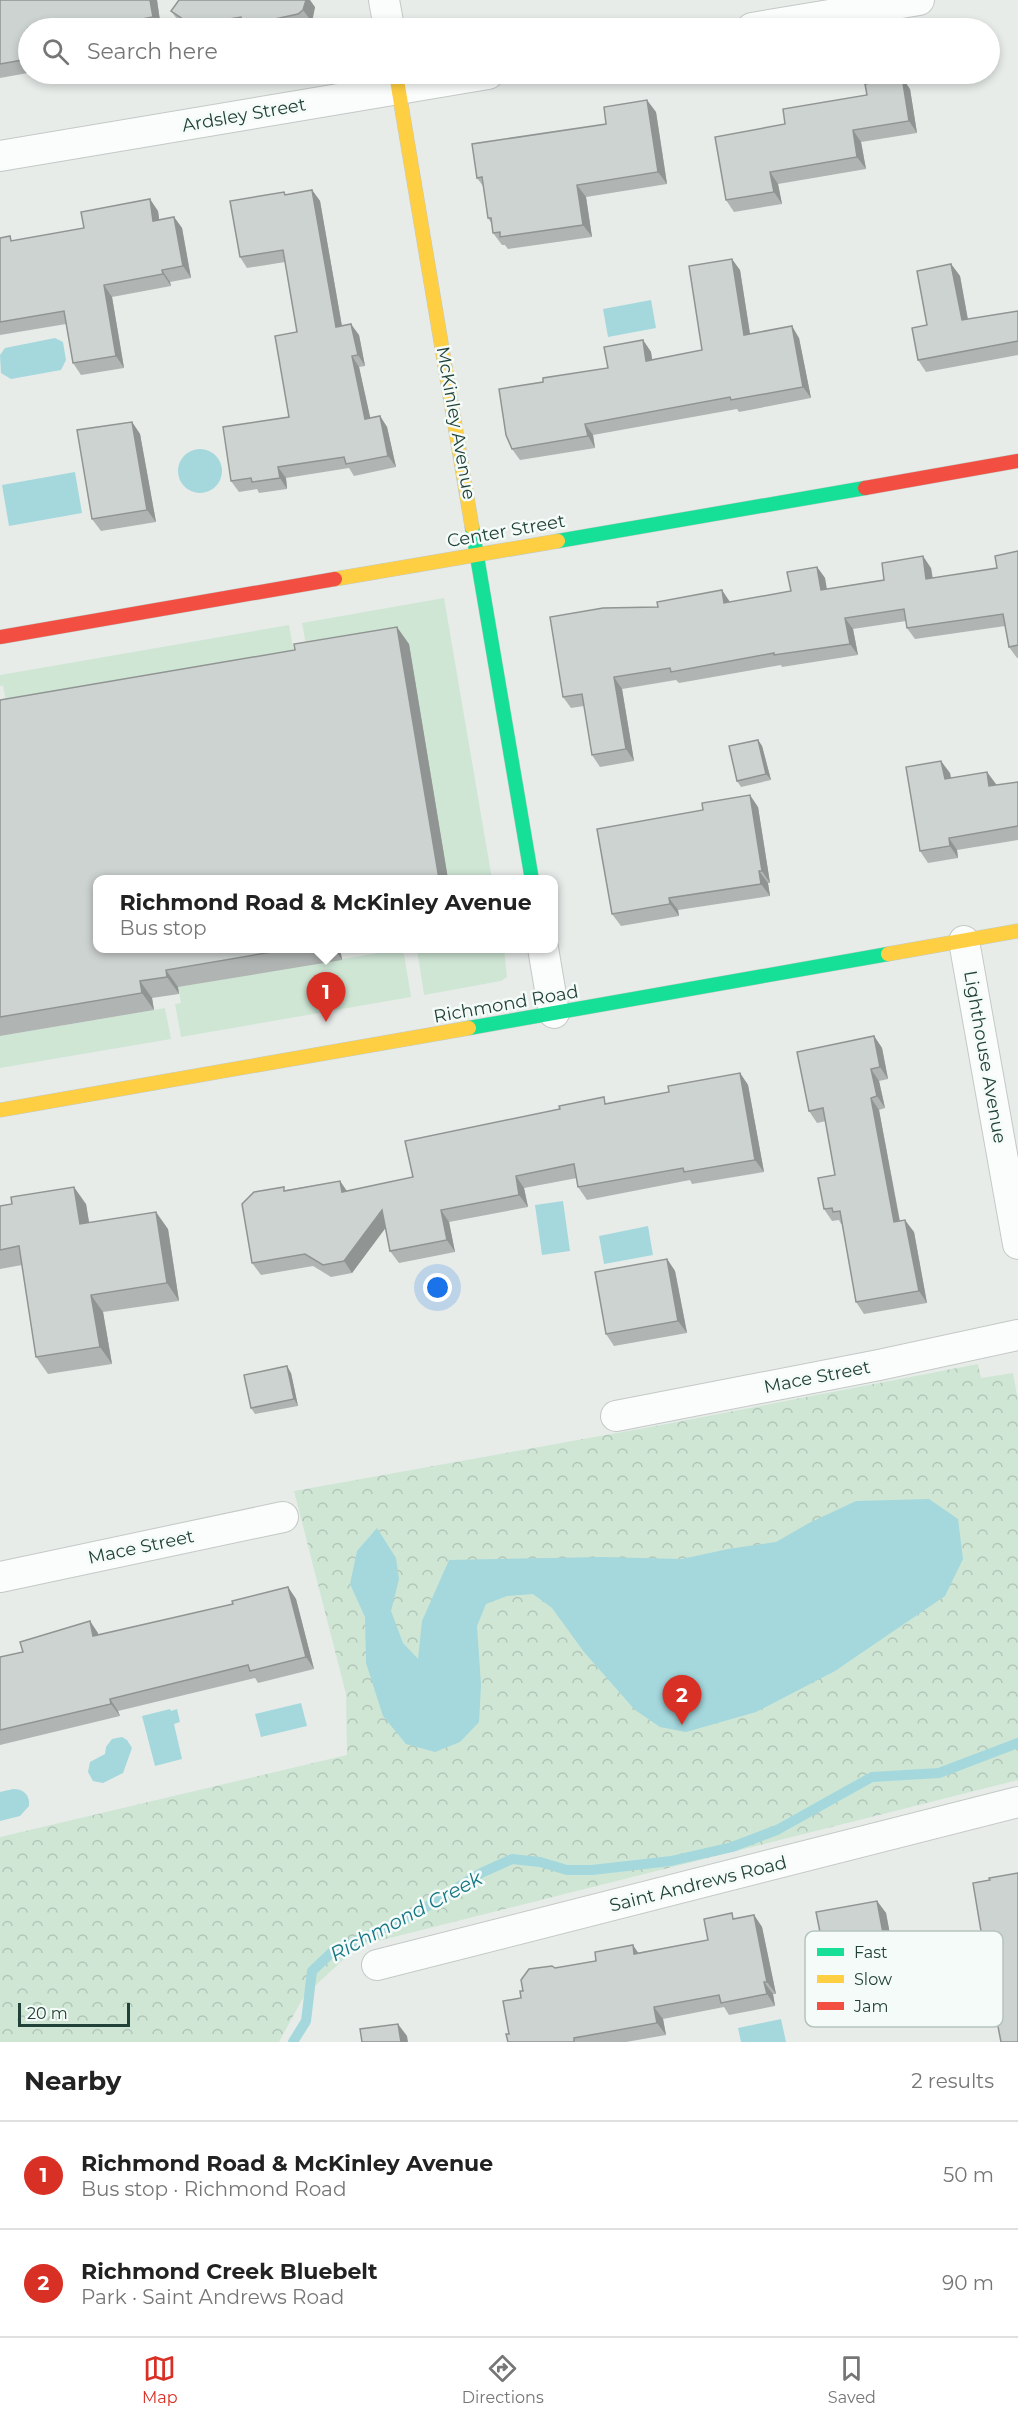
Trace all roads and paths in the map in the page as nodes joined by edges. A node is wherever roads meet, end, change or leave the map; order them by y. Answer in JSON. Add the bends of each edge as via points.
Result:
{"nodes":[{"id":1,"x":384,"y":0,"type":"edge"},
{"id":2,"x":919,"y":0,"type":"edge"},
{"id":3,"x":387,"y":18,"type":"edge"},
{"id":4,"x":812,"y":18,"type":"edge"},
{"id":5,"x":382,"y":84,"type":"edge"},
{"id":6,"x":399,"y":84,"type":"edge"},
{"id":7,"x":0,"y":156,"type":"edge"},
{"id":8,"x":1018,"y":461,"type":"edge"},
{"id":9,"x":478,"y":554,"type":"junction"},
{"id":10,"x":0,"y":637,"type":"edge"},
{"id":11,"x":531,"y":875,"type":"edge"},
{"id":12,"x":1018,"y":931,"type":"edge"},
{"id":13,"x":964,"y":941,"type":"junction"},
{"id":14,"x":544,"y":953,"type":"edge"},
{"id":15,"x":554,"y":1013,"type":"junction"},
{"id":16,"x":0,"y":1110,"type":"edge"},
{"id":17,"x":1018,"y":1244,"type":"edge"},
{"id":18,"x":1018,"y":1335,"type":"edge"},
{"id":19,"x":616,"y":1416,"type":"dead end"},
{"id":20,"x":283,"y":1516,"type":"dead end"},
{"id":21,"x":0,"y":1577,"type":"edge"},
{"id":22,"x":1018,"y":1802,"type":"edge"},
{"id":23,"x":377,"y":1965,"type":"dead end"}],
"edges":[{"from":1,"to":3,"type":"street"},
{"from":2,"to":4,"type":"street"},
{"from":5,"to":7,"type":"street","name":"Ardsley Street"},
{"from":6,"to":9,"type":"street","name":"McKinley Avenue"},
{"from":8,"to":9,"type":"street","name":"Center Street"},
{"from":9,"to":10,"type":"street","name":"Center Street"},
{"from":9,"to":11,"type":"street","name":"McKinley Avenue"},
{"from":12,"to":13,"type":"street","name":"Richmond Road"},
{"from":13,"to":15,"type":"street","name":"Richmond Road"},
{"from":13,"to":17,"type":"street","name":"Lighthouse Avenue"},
{"from":14,"to":15,"type":"street"},
{"from":15,"to":16,"type":"street","name":"Richmond Road"},
{"from":18,"to":19,"type":"street","name":"Mace Street"},
{"from":20,"to":21,"type":"street","name":"Mace Street"},
{"from":22,"to":23,"type":"street","name":"Saint Andrews Road"}]}
